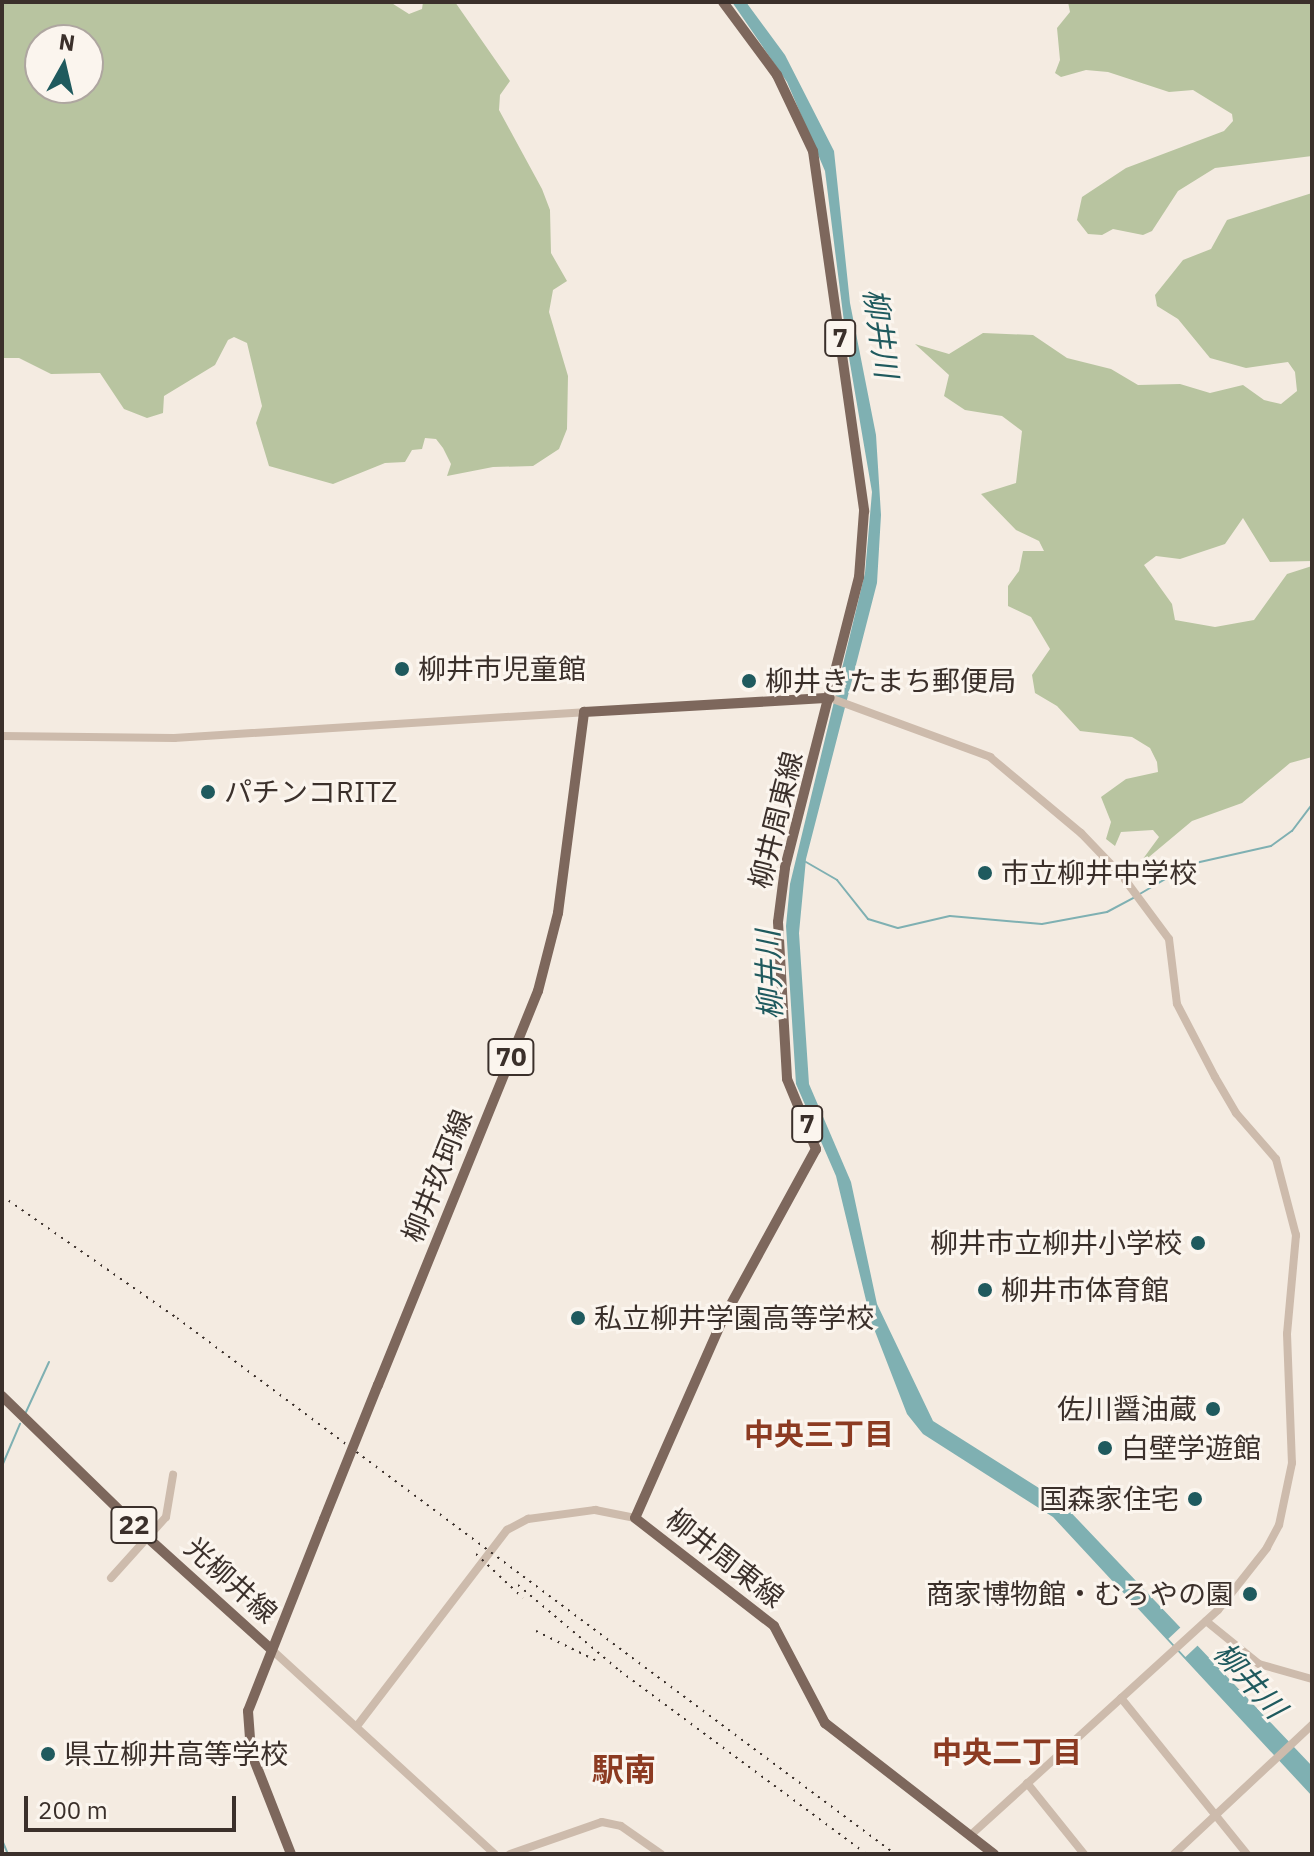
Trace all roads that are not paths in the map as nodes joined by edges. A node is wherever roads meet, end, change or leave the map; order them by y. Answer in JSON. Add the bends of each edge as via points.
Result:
{"nodes":[{"id":1,"x":723,"y":2,"type":"edge"},
{"id":2,"x":834,"y":698,"type":"junction"},
{"id":3,"x":584,"y":712,"type":"junction"},
{"id":4,"x":2,"y":736,"type":"edge"},
{"id":5,"x":2,"y":1396,"type":"edge"},
{"id":6,"x":173,"y":1475,"type":"dead end"},
{"id":7,"x":635,"y":1518,"type":"junction"},
{"id":8,"x":148,"y":1538,"type":"junction"},
{"id":9,"x":111,"y":1578,"type":"dead end"},
{"id":10,"x":1206,"y":1621,"type":"junction"},
{"id":11,"x":271,"y":1649,"type":"junction"},
{"id":12,"x":1312,"y":1679,"type":"edge"},
{"id":13,"x":1121,"y":1698,"type":"junction"},
{"id":14,"x":1312,"y":1725,"type":"edge"},
{"id":15,"x":357,"y":1726,"type":"junction"},
{"id":16,"x":1027,"y":1783,"type":"junction"},
{"id":17,"x":1215,"y":1814,"type":"junction"},
{"id":18,"x":970,"y":1836,"type":"junction"},
{"id":19,"x":291,"y":1854,"type":"edge"},
{"id":20,"x":495,"y":1854,"type":"edge"},
{"id":21,"x":510,"y":1854,"type":"edge"},
{"id":22,"x":661,"y":1854,"type":"edge"},
{"id":23,"x":994,"y":1854,"type":"edge"},
{"id":24,"x":1084,"y":1854,"type":"edge"},
{"id":25,"x":1174,"y":1854,"type":"edge"},
{"id":26,"x":1247,"y":1854,"type":"edge"}],
"edges":[{"from":1,"to":2,"type":"main road","name":"柳井周東線","number":"7","via":[[790,98],[813,151],[820,183],[864,490],[859,577]]},
{"from":2,"to":3,"type":"main road"},
{"from":2,"to":7,"type":"main road","name":"柳井周東線","number":"7","via":[[785,868],[778,922],[787,1079],[816,1149],[722,1321]]},
{"from":2,"to":10,"type":"street","via":[[990,757],[1103,854],[1164,928],[1172,951],[1177,1004],[1230,1104],[1281,1172],[1296,1235],[1287,1334],[1294,1429],[1289,1487],[1267,1548]]},
{"from":3,"to":4,"type":"street","via":[[174,738]]},
{"from":3,"to":11,"type":"main road","name":"柳井玖珂線","number":"70","bridge":true,"via":[[558,913],[543,977]]},
{"from":5,"to":8,"type":"main road","name":"光柳井線","number":"22"},
{"from":6,"to":8,"type":"street","via":[[166,1517]]},
{"from":7,"to":15,"type":"street","via":[[595,1510],[528,1519],[507,1530]]},
{"from":7,"to":18,"type":"main road","name":"柳井周東線","via":[[774,1626],[825,1723]]},
{"from":8,"to":9,"type":"street"},
{"from":8,"to":11,"type":"main road","name":"光柳井線","number":"22"},
{"from":10,"to":12,"type":"street","via":[[1259,1664]]},
{"from":10,"to":13,"type":"street"},
{"from":11,"to":15,"type":"street"},
{"from":11,"to":19,"type":"main road","name":"光柳井線","via":[[252,1694],[247,1728],[251,1752]]},
{"from":13,"to":16,"type":"street"},
{"from":13,"to":17,"type":"street"},
{"from":14,"to":17,"type":"street"},
{"from":15,"to":20,"type":"street"},
{"from":16,"to":18,"type":"street"},
{"from":16,"to":24,"type":"street"},
{"from":17,"to":25,"type":"street"},
{"from":17,"to":26,"type":"street"},
{"from":18,"to":23,"type":"main road","name":"柳井周東線"},
{"from":21,"to":22,"type":"street","via":[[602,1822],[621,1826]]}]}
